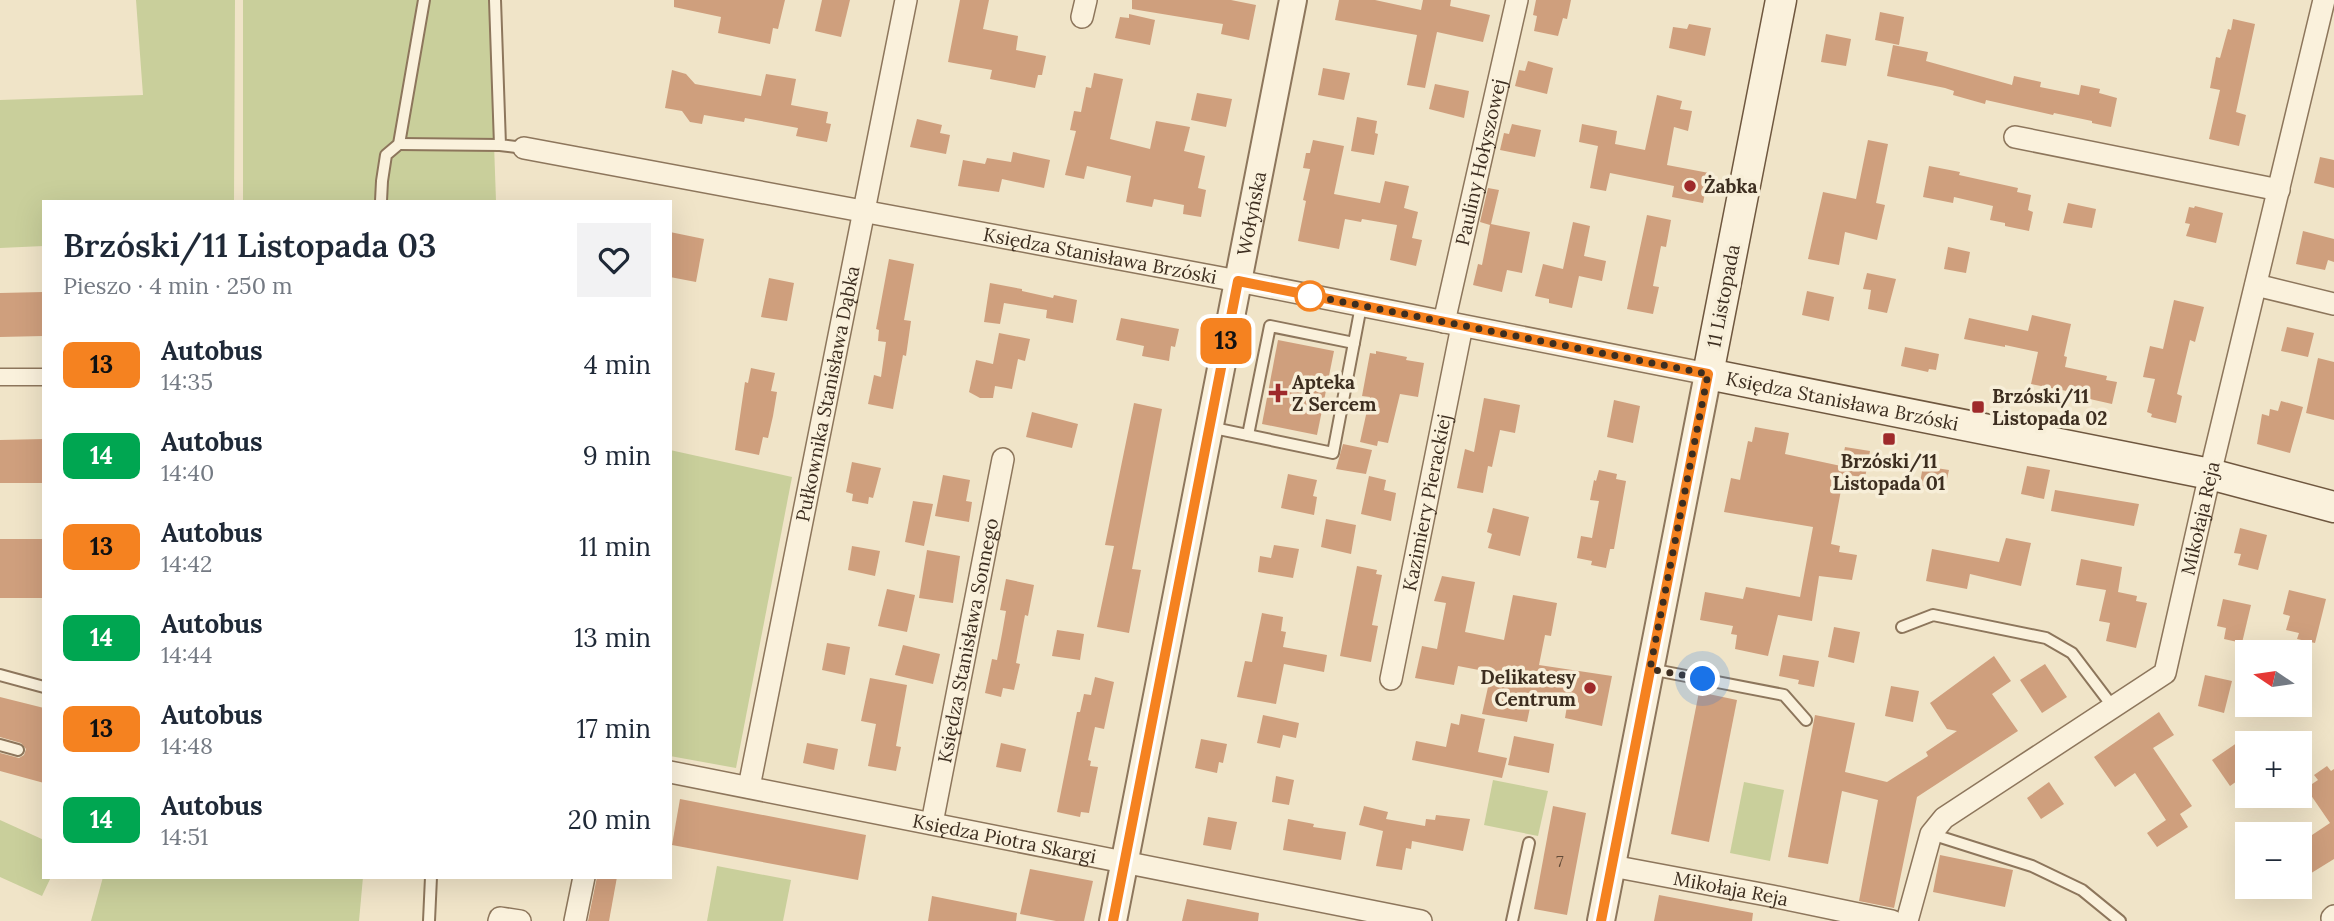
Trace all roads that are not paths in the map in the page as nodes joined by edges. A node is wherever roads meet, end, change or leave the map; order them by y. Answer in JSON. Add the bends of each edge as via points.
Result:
{"nodes":[{"id":1,"x":424,"y":0,"type":"edge"},
{"id":2,"x":495,"y":0,"type":"edge"},
{"id":3,"x":905,"y":0,"type":"edge"},
{"id":4,"x":1293,"y":0,"type":"edge"},
{"id":5,"x":1517,"y":0,"type":"edge"},
{"id":6,"x":1781,"y":0,"type":"edge"},
{"id":7,"x":2324,"y":0,"type":"edge"},
{"id":8,"x":2015,"y":138,"type":"dead end"},
{"id":9,"x":399,"y":144,"type":"junction"},
{"id":10,"x":500,"y":145,"type":"junction"},
{"id":11,"x":524,"y":148,"type":"joint"},
{"id":12,"x":2279,"y":190,"type":"junction"},
{"id":13,"x":382,"y":200,"type":"edge"},
{"id":14,"x":865,"y":211,"type":"junction"},
{"id":15,"x":1238,"y":281,"type":"junction"},
{"id":16,"x":2256,"y":285,"type":"junction"},
{"id":17,"x":2334,"y":304,"type":"edge"},
{"id":18,"x":1361,"y":306,"type":"junction"},
{"id":19,"x":1453,"y":324,"type":"junction"},
{"id":20,"x":1354,"y":343,"type":"junction"},
{"id":21,"x":1708,"y":374,"type":"junction"},
{"id":22,"x":0,"y":377,"type":"edge"},
{"id":23,"x":42,"y":377,"type":"edge"},
{"id":24,"x":1209,"y":427,"type":"junction"},
{"id":25,"x":1248,"y":435,"type":"junction"},
{"id":26,"x":1003,"y":459,"type":"dead end"},
{"id":27,"x":2210,"y":474,"type":"junction"},
{"id":28,"x":2334,"y":507,"type":"edge"},
{"id":29,"x":1902,"y":627,"type":"dead end"},
{"id":30,"x":1650,"y":669,"type":"junction"},
{"id":31,"x":0,"y":675,"type":"edge"},
{"id":32,"x":1391,"y":679,"type":"dead end"},
{"id":33,"x":42,"y":686,"type":"edge"},
{"id":34,"x":2113,"y":707,"type":"junction"},
{"id":35,"x":1806,"y":720,"type":"dead end"},
{"id":36,"x":0,"y":745,"type":"edge"},
{"id":37,"x":18,"y":750,"type":"dead end"},
{"id":38,"x":672,"y":772,"type":"edge"},
{"id":39,"x":749,"y":787,"type":"junction"},
{"id":40,"x":932,"y":823,"type":"junction"},
{"id":41,"x":1931,"y":834,"type":"junction"},
{"id":42,"x":1529,"y":844,"type":"dead end"},
{"id":43,"x":1125,"y":861,"type":"junction"},
{"id":44,"x":1612,"y":866,"type":"junction"},
{"id":45,"x":431,"y":879,"type":"edge"},
{"id":46,"x":584,"y":879,"type":"edge"},
{"id":47,"x":429,"y":921,"type":"edge"},
{"id":48,"x":499,"y":921,"type":"edge"},
{"id":49,"x":520,"y":921,"type":"edge"},
{"id":50,"x":575,"y":921,"type":"edge"},
{"id":51,"x":1113,"y":921,"type":"edge"},
{"id":52,"x":1421,"y":921,"type":"edge"},
{"id":53,"x":1513,"y":921,"type":"edge"},
{"id":54,"x":1601,"y":921,"type":"edge"},
{"id":55,"x":1892,"y":921,"type":"edge"},
{"id":56,"x":1907,"y":921,"type":"edge"},
{"id":57,"x":2120,"y":921,"type":"edge"}],
"edges":[{"from":1,"to":9,"type":"lane"},
{"from":2,"to":10,"type":"lane"},
{"from":3,"to":14,"type":"street","name":"Pułkownika Stanisława Dąbka"},
{"from":4,"to":15,"type":"street","name":"Wołyńska"},
{"from":5,"to":19,"type":"street","name":"Pauliny Hołyszowej"},
{"from":6,"to":21,"type":"main road","name":"11 Listopada"},
{"from":7,"to":12,"type":"street","name":"Mikołaja Reja"},
{"from":8,"to":12,"type":"street"},
{"from":9,"to":10,"type":"lane"},
{"from":9,"to":13,"type":"lane","via":[[386,155]]},
{"from":10,"to":11,"type":"lane"},
{"from":11,"to":14,"type":"street","name":"Księdza Stanisława Brzóski"},
{"from":12,"to":16,"type":"street","name":"Mikołaja Reja"},
{"from":14,"to":15,"type":"street","name":"Księdza Stanisława Brzóski"},
{"from":14,"to":39,"type":"street","name":"Pułkownika Stanisława Dąbka"},
{"from":15,"to":18,"type":"street","name":"Księdza Stanisława Brzóski"},
{"from":15,"to":24,"type":"street","name":"Wołyńska"},
{"from":16,"to":17,"type":"street"},
{"from":16,"to":27,"type":"street","name":"Mikołaja Reja"},
{"from":18,"to":19,"type":"street","name":"Księdza Stanisława Brzóski"},
{"from":18,"to":20,"type":"lane"},
{"from":19,"to":21,"type":"street","name":"Księdza Stanisława Brzóski"},
{"from":19,"to":32,"type":"street","name":"Kazimiery Pierackiej"},
{"from":20,"to":25,"type":"lane","via":[[1270,326]]},
{"from":20,"to":25,"type":"lane","via":[[1333,453]]},
{"from":21,"to":27,"type":"main road","name":"Księdza Stanisława Brzóski"},
{"from":21,"to":30,"type":"street","name":"11 Listopada"},
{"from":22,"to":23,"type":"street"},
{"from":24,"to":25,"type":"lane"},
{"from":24,"to":43,"type":"street","name":"Wołyńska"},
{"from":26,"to":40,"type":"street","name":"Księdza Stanisława Sonnego"},
{"from":27,"to":28,"type":"main road","name":"Księdza Stanisława Brzóski"},
{"from":27,"to":34,"type":"street","name":"Mikołaja Reja","via":[[2165,673]]},
{"from":29,"to":34,"type":"lane","via":[[1933,615],[2046,638],[2072,653]]},
{"from":30,"to":35,"type":"lane","via":[[1784,695]]},
{"from":30,"to":44,"type":"street","name":"11 Listopada"},
{"from":31,"to":33,"type":"lane"},
{"from":34,"to":41,"type":"street","name":"Mikołaja Reja","via":[[1944,818]]},
{"from":36,"to":37,"type":"lane"},
{"from":38,"to":39,"type":"street","name":"Księdza Piotra Skargi"},
{"from":39,"to":40,"type":"street","name":"Księdza Piotra Skargi"},
{"from":40,"to":43,"type":"street","name":"Księdza Piotra Skargi"},
{"from":41,"to":56,"type":"street"},
{"from":41,"to":57,"type":"lane","via":[[2032,866],[2082,890]]},
{"from":42,"to":53,"type":"lane"},
{"from":43,"to":51,"type":"street","name":"Wołyńska"},
{"from":43,"to":52,"type":"street","name":"Księdza Piotra Skargi"},
{"from":44,"to":54,"type":"street","name":"11 Listopada"},
{"from":44,"to":55,"type":"street","name":"Mikołaja Reja"},
{"from":45,"to":47,"type":"lane"},
{"from":46,"to":50,"type":"street"},
{"from":48,"to":49,"type":"street"}]}
